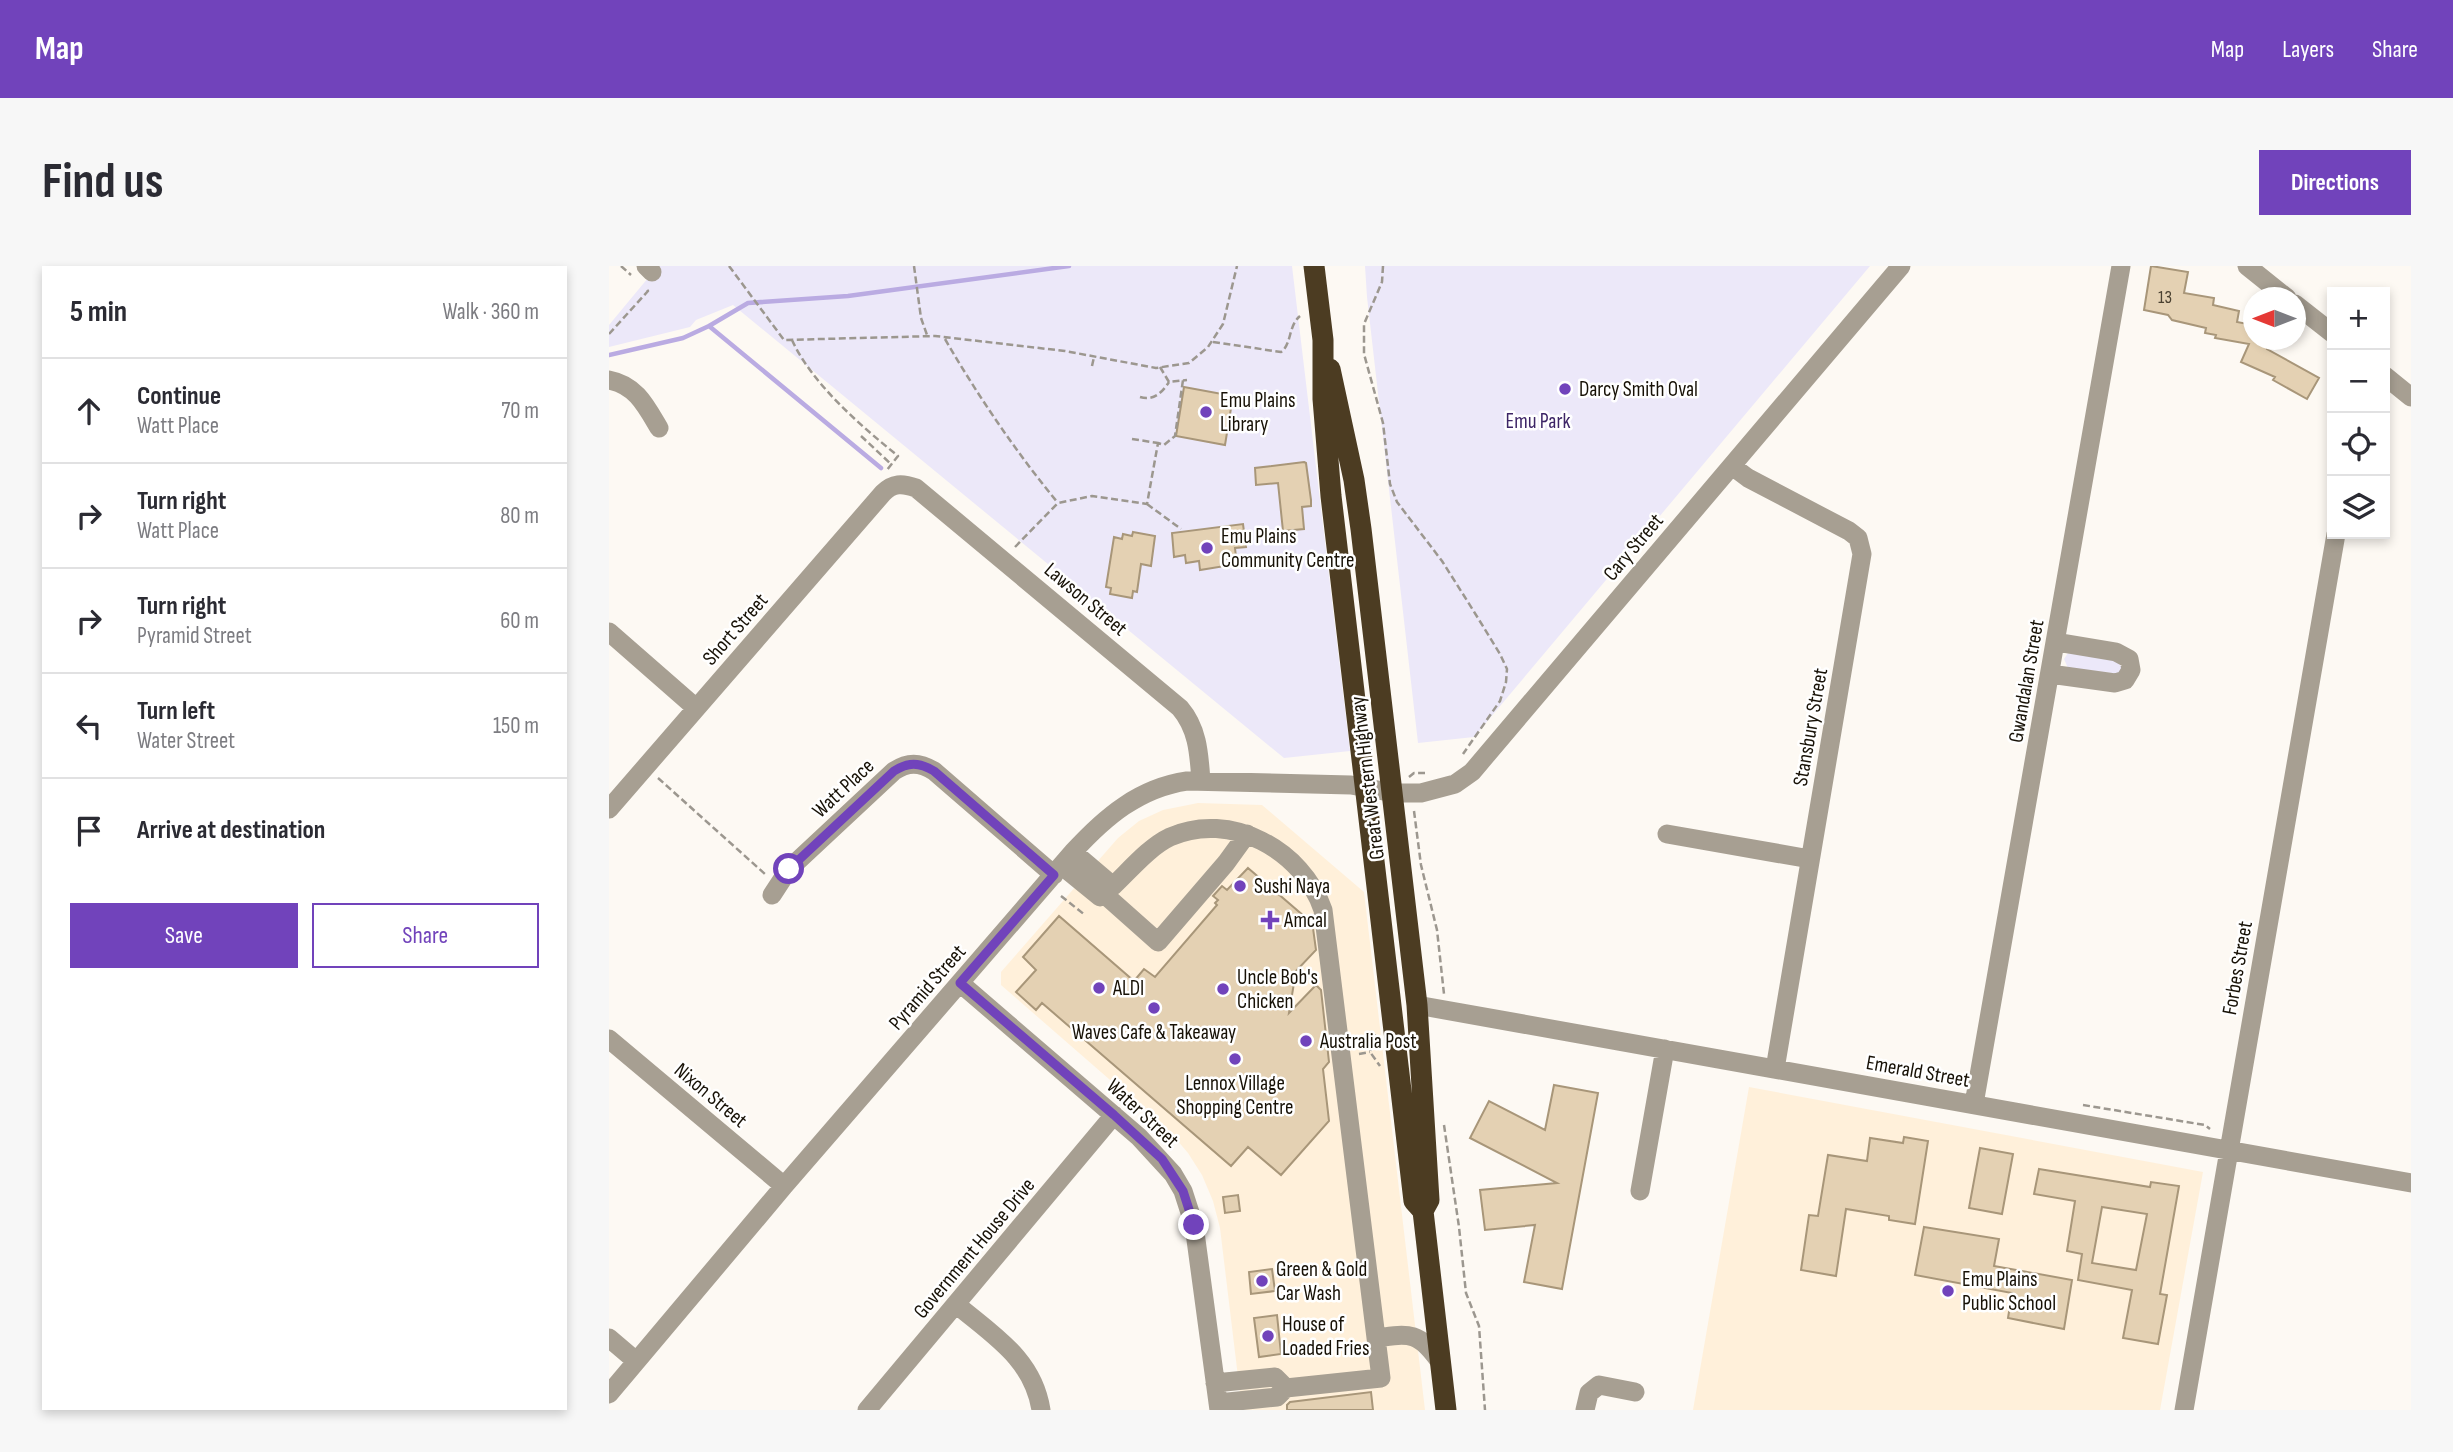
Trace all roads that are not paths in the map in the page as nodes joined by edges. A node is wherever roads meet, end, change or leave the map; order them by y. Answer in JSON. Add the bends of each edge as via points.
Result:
{"nodes":[{"id":1,"x":1314,"y":266,"type":"edge"},
{"id":2,"x":1901,"y":266,"type":"edge"},
{"id":3,"x":2121,"y":266,"type":"edge"},
{"id":4,"x":2247,"y":266,"type":"edge"},
{"id":5,"x":2273,"y":287,"type":"edge"},
{"id":6,"x":2306,"y":313,"type":"edge"},
{"id":7,"x":2327,"y":329,"type":"edge"},
{"id":8,"x":1323,"y":340,"type":"junction"},
{"id":9,"x":609,"y":380,"type":"edge"},
{"id":10,"x":2390,"y":380,"type":"edge"},
{"id":11,"x":2411,"y":397,"type":"edge"},
{"id":12,"x":659,"y":428,"type":"dead end"},
{"id":13,"x":1732,"y":466,"type":"junction"},
{"id":14,"x":898,"y":484,"type":"joint"},
{"id":15,"x":2335,"y":539,"type":"edge"},
{"id":16,"x":609,"y":632,"type":"edge"},
{"id":17,"x":2056,"y":642,"type":"junction"},
{"id":18,"x":2050,"y":674,"type":"junction"},
{"id":19,"x":696,"y":708,"type":"junction"},
{"id":20,"x":1201,"y":781,"type":"junction"},
{"id":21,"x":1366,"y":788,"type":"junction"},
{"id":22,"x":1394,"y":793,"type":"junction"},
{"id":23,"x":609,"y":809,"type":"edge"},
{"id":24,"x":1247,"y":834,"type":"junction"},
{"id":25,"x":1667,"y":834,"type":"dead end"},
{"id":26,"x":1810,"y":859,"type":"junction"},
{"id":27,"x":1063,"y":865,"type":"junction"},
{"id":28,"x":775,"y":890,"type":"road end"},
{"id":29,"x":1105,"y":893,"type":"junction"},
{"id":30,"x":960,"y":983,"type":"junction"},
{"id":31,"x":1417,"y":1005,"type":"junction"},
{"id":32,"x":609,"y":1039,"type":"edge"},
{"id":33,"x":1665,"y":1049,"type":"junction"},
{"id":34,"x":1775,"y":1069,"type":"junction"},
{"id":35,"x":1974,"y":1104,"type":"junction"},
{"id":36,"x":1114,"y":1115,"type":"junction"},
{"id":37,"x":2228,"y":1151,"type":"junction"},
{"id":38,"x":2411,"y":1183,"type":"edge"},
{"id":39,"x":784,"y":1186,"type":"junction"},
{"id":40,"x":1640,"y":1191,"type":"dead end"},
{"id":41,"x":1423,"y":1211,"type":"junction"},
{"id":42,"x":957,"y":1304,"type":"junction"},
{"id":43,"x":609,"y":1338,"type":"edge"},
{"id":44,"x":1376,"y":1338,"type":"junction"},
{"id":45,"x":636,"y":1362,"type":"junction"},
{"id":46,"x":1440,"y":1362,"type":"junction"},
{"id":47,"x":1215,"y":1383,"type":"junction"},
{"id":48,"x":1286,"y":1388,"type":"junction"},
{"id":49,"x":1635,"y":1392,"type":"dead end"},
{"id":50,"x":609,"y":1394,"type":"edge"},
{"id":51,"x":1218,"y":1406,"type":"edge"},
{"id":52,"x":867,"y":1410,"type":"edge"},
{"id":53,"x":1041,"y":1410,"type":"edge"},
{"id":54,"x":1446,"y":1410,"type":"edge"},
{"id":55,"x":1585,"y":1410,"type":"edge"},
{"id":56,"x":2183,"y":1410,"type":"edge"}],
"edges":[{"from":1,"to":8,"type":"highway","name":"Great Western Highway"},
{"from":2,"to":13,"type":"street","name":"Cary Street"},
{"from":3,"to":17,"type":"street","name":"Gwandalan Street"},
{"from":4,"to":5,"type":"street"},
{"from":6,"to":7,"type":"street"},
{"from":8,"to":21,"type":"highway","name":"Great Western Highway","via":[[1331,496]]},
{"from":8,"to":22,"type":"highway","name":"Great Western Highway","via":[[1354,480]]},
{"from":9,"to":12,"type":"street","via":[[634,390]]},
{"from":10,"to":11,"type":"street"},
{"from":13,"to":22,"type":"street","name":"Cary Street","via":[[1472,772],[1444,789]]},
{"from":13,"to":26,"type":"street","name":"Stansbury Street","via":[[1849,531],[1861,546],[1862,562]]},
{"from":14,"to":19,"type":"street","name":"Short Street","via":[[883,493]]},
{"from":14,"to":20,"type":"street","name":"Lawson Street","via":[[916,488],[1173,700],[1192,725]]},
{"from":15,"to":37,"type":"street","name":"Forbes Street"},
{"from":16,"to":19,"type":"street"},
{"from":17,"to":18,"type":"street","name":"Gwandalan Street"},
{"from":17,"to":18,"type":"street","via":[[2120,653],[2129,659],[2131,670],[2125,680],[2115,683]]},
{"from":18,"to":35,"type":"street","name":"Gwandalan Street"},
{"from":19,"to":23,"type":"street","name":"Short Street"},
{"from":20,"to":21,"type":"street","name":"Pyramid Street"},
{"from":20,"to":27,"type":"street","name":"Pyramid Street","via":[[1177,782],[1137,797],[1104,821]]},
{"from":21,"to":22,"type":"street","name":"Cary Street"},
{"from":21,"to":41,"type":"highway","name":"Great Western Highway","via":[[1415,1201]]},
{"from":22,"to":31,"type":"highway","name":"Great Western Highway"},
{"from":24,"to":29,"type":"street","via":[[1219,828],[1183,831],[1165,839]]},
{"from":24,"to":29,"type":"street","name":"Watt Place","via":[[1159,942]]},
{"from":24,"to":44,"type":"street","via":[[1295,865],[1323,910]]},
{"from":25,"to":26,"type":"street"},
{"from":26,"to":34,"type":"street","name":"Stansbury Street"},
{"from":27,"to":28,"type":"street","name":"Watt Place","via":[[934,771],[915,764],[894,771],[789,869]]},
{"from":27,"to":29,"type":"street","name":"Watt Place"},
{"from":27,"to":30,"type":"street","name":"Pyramid Street"},
{"from":30,"to":36,"type":"street","name":"Water Street"},
{"from":30,"to":39,"type":"street","name":"Pyramid Street"},
{"from":31,"to":33,"type":"street","name":"Emerald Street"},
{"from":31,"to":41,"type":"highway","name":"Great Western Highway","via":[[1429,1200]]},
{"from":32,"to":39,"type":"street","name":"Nixon Street"},
{"from":33,"to":34,"type":"street","name":"Emerald Street"},
{"from":33,"to":40,"type":"street"},
{"from":34,"to":35,"type":"street","name":"Emerald Street"},
{"from":35,"to":37,"type":"street","name":"Emerald Street"},
{"from":36,"to":42,"type":"street","name":"Government House Drive"},
{"from":36,"to":47,"type":"street","name":"Water Street","via":[[1162,1159],[1190,1208]]},
{"from":37,"to":38,"type":"street","name":"Emerald Street"},
{"from":37,"to":56,"type":"street","name":"Forbes Street"},
{"from":39,"to":45,"type":"street","name":"Pyramid Street"},
{"from":41,"to":46,"type":"highway","name":"Great Western Highway"},
{"from":42,"to":52,"type":"street","name":"Government House Drive"},
{"from":42,"to":53,"type":"street","via":[[1021,1361],[1035,1382]]},
{"from":43,"to":45,"type":"street"},
{"from":44,"to":46,"type":"street","via":[[1418,1338]]},
{"from":44,"to":48,"type":"street","via":[[1381,1378]]},
{"from":45,"to":50,"type":"street","name":"Pyramid Street"},
{"from":46,"to":54,"type":"highway","name":"Great Western Highway"},
{"from":47,"to":48,"type":"street","via":[[1275,1377]]},
{"from":47,"to":51,"type":"street","name":"Water Street"},
{"from":48,"to":51,"type":"street","via":[[1277,1397]]},
{"from":49,"to":55,"type":"street","via":[[1599,1385],[1589,1393]]}]}
